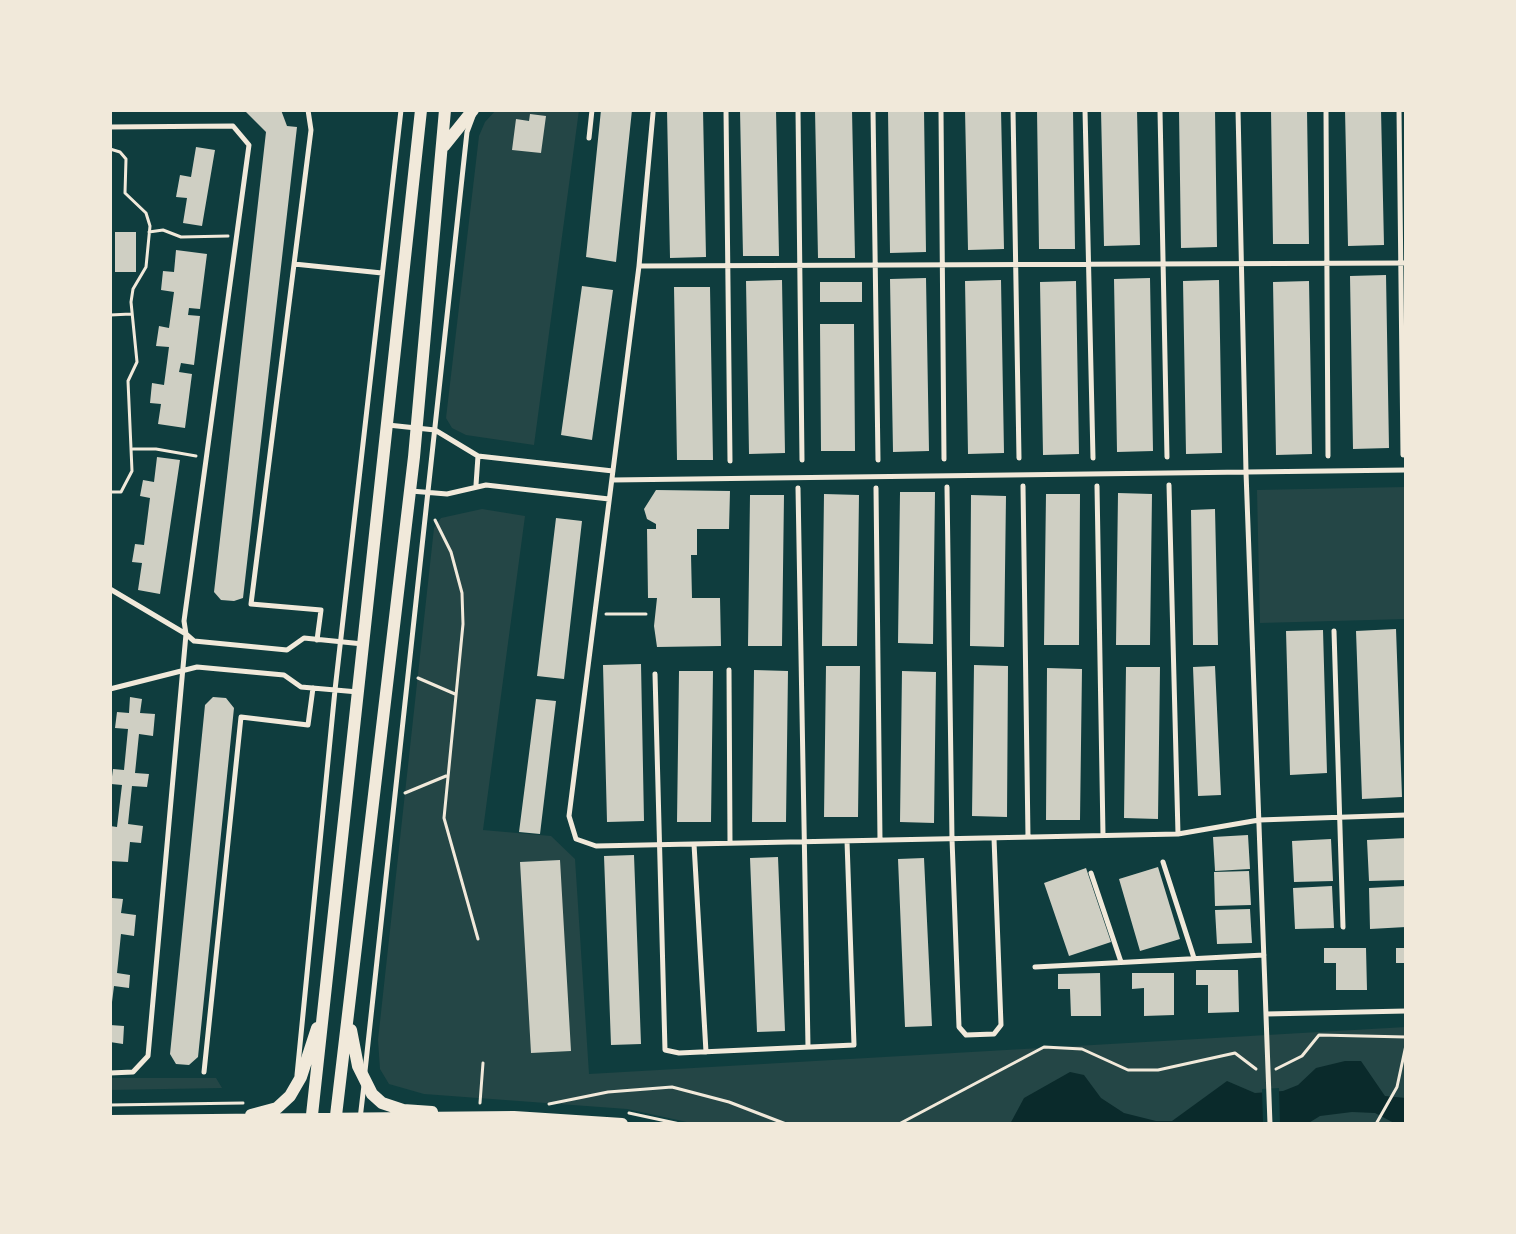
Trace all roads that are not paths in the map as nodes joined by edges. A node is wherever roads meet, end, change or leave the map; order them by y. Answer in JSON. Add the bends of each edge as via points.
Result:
{"nodes":[{"id":1,"x":308,"y":110,"type":"edge"},
{"id":2,"x":401,"y":110,"type":"edge"},
{"id":3,"x":413,"y":110,"type":"edge"},
{"id":4,"x":421,"y":110,"type":"edge"},
{"id":5,"x":445,"y":110,"type":"edge"},
{"id":6,"x":475,"y":110,"type":"edge"},
{"id":7,"x":592,"y":110,"type":"edge"},
{"id":8,"x":726,"y":110,"type":"edge"},
{"id":9,"x":798,"y":110,"type":"edge"},
{"id":10,"x":873,"y":110,"type":"edge"},
{"id":11,"x":1013,"y":110,"type":"edge"},
{"id":12,"x":1085,"y":110,"type":"edge"},
{"id":13,"x":1238,"y":110,"type":"edge"},
{"id":14,"x":1399,"y":110,"type":"edge"},
{"id":15,"x":941,"y":111,"type":"edge"},
{"id":16,"x":1160,"y":111,"type":"edge"},
{"id":17,"x":1326,"y":111,"type":"edge"},
{"id":18,"x":653,"y":113,"type":"dead end"},
{"id":19,"x":110,"y":127,"type":"edge"},
{"id":20,"x":589,"y":138,"type":"dead end"},
{"id":21,"x":418,"y":140,"type":"junction"},
{"id":22,"x":442,"y":149,"type":"junction"},
{"id":23,"x":1327,"y":263,"type":"junction"},
{"id":24,"x":1403,"y":263,"type":"edge"},
{"id":25,"x":294,"y":264,"type":"junction"},
{"id":26,"x":1089,"y":264,"type":"junction"},
{"id":27,"x":1163,"y":264,"type":"junction"},
{"id":28,"x":1242,"y":264,"type":"junction"},
{"id":29,"x":875,"y":265,"type":"junction"},
{"id":30,"x":942,"y":265,"type":"junction"},
{"id":31,"x":1016,"y":265,"type":"junction"},
{"id":32,"x":639,"y":266,"type":"junction"},
{"id":33,"x":727,"y":266,"type":"junction"},
{"id":34,"x":800,"y":266,"type":"junction"},
{"id":35,"x":382,"y":273,"type":"junction"},
{"id":36,"x":388,"y":425,"type":"junction"},
{"id":37,"x":417,"y":428,"type":"junction"},
{"id":38,"x":435,"y":430,"type":"junction"},
{"id":39,"x":1403,"y":455,"type":"dead end"},
{"id":40,"x":478,"y":456,"type":"junction"},
{"id":41,"x":1328,"y":456,"type":"dead end"},
{"id":42,"x":1167,"y":457,"type":"dead end"},
{"id":43,"x":1019,"y":458,"type":"dead end"},
{"id":44,"x":1093,"y":458,"type":"dead end"},
{"id":45,"x":944,"y":459,"type":"dead end"},
{"id":46,"x":802,"y":460,"type":"dead end"},
{"id":47,"x":878,"y":460,"type":"dead end"},
{"id":48,"x":730,"y":461,"type":"dead end"},
{"id":49,"x":1406,"y":470,"type":"edge"},
{"id":50,"x":613,"y":471,"type":"junction"},
{"id":51,"x":1246,"y":472,"type":"junction"},
{"id":52,"x":612,"y":480,"type":"junction"},
{"id":53,"x":476,"y":485,"type":"junction"},
{"id":54,"x":1169,"y":485,"type":"dead end"},
{"id":55,"x":1023,"y":486,"type":"dead end"},
{"id":56,"x":1097,"y":486,"type":"dead end"},
{"id":57,"x":947,"y":487,"type":"dead end"},
{"id":58,"x":798,"y":488,"type":"dead end"},
{"id":59,"x":876,"y":488,"type":"dead end"},
{"id":60,"x":410,"y":491,"type":"junction"},
{"id":61,"x":427,"y":493,"type":"junction"},
{"id":62,"x":609,"y":499,"type":"junction"},
{"id":63,"x":110,"y":589,"type":"edge"},
{"id":64,"x":1334,"y":631,"type":"dead end"},
{"id":65,"x":186,"y":634,"type":"junction"},
{"id":66,"x":317,"y":640,"type":"junction"},
{"id":67,"x":340,"y":642,"type":"junction"},
{"id":68,"x":364,"y":644,"type":"junction"},
{"id":69,"x":183,"y":670,"type":"junction"},
{"id":70,"x":729,"y":670,"type":"dead end"},
{"id":71,"x":655,"y":674,"type":"dead end"},
{"id":72,"x":313,"y":688,"type":"junction"},
{"id":73,"x":110,"y":689,"type":"edge"},
{"id":74,"x":335,"y":690,"type":"junction"},
{"id":75,"x":359,"y":692,"type":"junction"},
{"id":76,"x":1406,"y":815,"type":"edge"},
{"id":77,"x":1340,"y":818,"type":"junction"},
{"id":78,"x":1259,"y":820,"type":"junction"},
{"id":79,"x":1178,"y":834,"type":"junction"},
{"id":80,"x":1103,"y":835,"type":"junction"},
{"id":81,"x":1028,"y":837,"type":"junction"},
{"id":82,"x":994,"y":838,"type":"junction"},
{"id":83,"x":952,"y":839,"type":"junction"},
{"id":84,"x":880,"y":840,"type":"junction"},
{"id":85,"x":847,"y":841,"type":"junction"},
{"id":86,"x":803,"y":842,"type":"junction"},
{"id":87,"x":730,"y":843,"type":"junction"},
{"id":88,"x":694,"y":844,"type":"junction"},
{"id":89,"x":660,"y":845,"type":"junction"},
{"id":90,"x":1163,"y":862,"type":"dead end"},
{"id":91,"x":1091,"y":873,"type":"dead end"},
{"id":92,"x":1343,"y":927,"type":"dead end"},
{"id":93,"x":1264,"y":955,"type":"junction"},
{"id":94,"x":1194,"y":958,"type":"junction"},
{"id":95,"x":1121,"y":962,"type":"junction"},
{"id":96,"x":1035,"y":967,"type":"dead end"},
{"id":97,"x":325,"y":1002,"type":"junction"},
{"id":98,"x":349,"y":1003,"type":"junction"},
{"id":99,"x":1406,"y":1011,"type":"edge"},
{"id":100,"x":1266,"y":1014,"type":"junction"},
{"id":101,"x":808,"y":1047,"type":"junction"},
{"id":102,"x":706,"y":1052,"type":"junction"},
{"id":103,"x":204,"y":1072,"type":"dead end"},
{"id":104,"x":110,"y":1073,"type":"edge"},
{"id":105,"x":364,"y":1081,"type":"junction"},
{"id":106,"x":296,"y":1086,"type":"junction"},
{"id":107,"x":514,"y":1117,"type":"junction"},
{"id":108,"x":158,"y":1120,"type":"junction"},
{"id":109,"x":110,"y":1121,"type":"edge"},
{"id":110,"x":311,"y":1122,"type":"edge"},
{"id":111,"x":336,"y":1122,"type":"edge"},
{"id":112,"x":360,"y":1122,"type":"edge"},
{"id":113,"x":622,"y":1124,"type":"edge"},
{"id":114,"x":1270,"y":1124,"type":"edge"}],
"edges":[{"from":1,"to":25,"type":"lane","via":[[311,130]]},
{"from":2,"to":35,"type":"lane"},
{"from":3,"to":21,"type":"street"},
{"from":4,"to":21,"type":"street"},
{"from":5,"to":22,"type":"street"},
{"from":6,"to":22,"type":"street"},
{"from":6,"to":38,"type":"lane","via":[[467,132]]},
{"from":7,"to":20,"type":"lane"},
{"from":8,"to":33,"type":"lane"},
{"from":9,"to":34,"type":"lane"},
{"from":10,"to":29,"type":"lane"},
{"from":11,"to":31,"type":"lane"},
{"from":12,"to":26,"type":"lane"},
{"from":13,"to":28,"type":"lane"},
{"from":14,"to":24,"type":"lane"},
{"from":15,"to":30,"type":"lane"},
{"from":16,"to":27,"type":"lane"},
{"from":17,"to":23,"type":"lane"},
{"from":18,"to":32,"type":"lane"},
{"from":19,"to":65,"type":"lane","via":[[233,126],[249,145]]},
{"from":21,"to":36,"type":"street"},
{"from":22,"to":37,"type":"street"},
{"from":23,"to":24,"type":"lane"},
{"from":23,"to":28,"type":"lane"},
{"from":23,"to":41,"type":"lane"},
{"from":24,"to":39,"type":"lane"},
{"from":25,"to":35,"type":"lane"},
{"from":25,"to":66,"type":"lane","via":[[251,604],[321,610]]},
{"from":26,"to":27,"type":"lane"},
{"from":26,"to":31,"type":"lane"},
{"from":26,"to":44,"type":"lane"},
{"from":27,"to":28,"type":"lane"},
{"from":27,"to":42,"type":"lane"},
{"from":28,"to":51,"type":"lane"},
{"from":29,"to":30,"type":"lane"},
{"from":29,"to":34,"type":"lane"},
{"from":29,"to":47,"type":"lane"},
{"from":30,"to":31,"type":"lane"},
{"from":30,"to":45,"type":"lane"},
{"from":31,"to":43,"type":"lane"},
{"from":32,"to":33,"type":"lane"},
{"from":32,"to":50,"type":"lane"},
{"from":33,"to":34,"type":"lane"},
{"from":33,"to":48,"type":"lane"},
{"from":34,"to":46,"type":"lane"},
{"from":35,"to":67,"type":"lane"},
{"from":36,"to":37,"type":"lane"},
{"from":36,"to":68,"type":"street"},
{"from":37,"to":38,"type":"lane"},
{"from":37,"to":60,"type":"street"},
{"from":38,"to":40,"type":"lane"},
{"from":38,"to":61,"type":"lane"},
{"from":40,"to":50,"type":"lane"},
{"from":40,"to":53,"type":"lane"},
{"from":49,"to":51,"type":"lane"},
{"from":50,"to":52,"type":"lane"},
{"from":51,"to":52,"type":"lane"},
{"from":51,"to":78,"type":"lane"},
{"from":52,"to":62,"type":"lane"},
{"from":53,"to":61,"type":"lane","via":[[460,492]]},
{"from":53,"to":62,"type":"lane"},
{"from":54,"to":79,"type":"lane"},
{"from":55,"to":81,"type":"lane"},
{"from":56,"to":80,"type":"lane"},
{"from":57,"to":83,"type":"lane"},
{"from":58,"to":86,"type":"lane"},
{"from":59,"to":84,"type":"lane"},
{"from":60,"to":61,"type":"lane"},
{"from":60,"to":98,"type":"street"},
{"from":61,"to":105,"type":"lane"},
{"from":62,"to":89,"type":"lane","via":[[569,816],[576,839],[596,846]]},
{"from":63,"to":65,"type":"lane"},
{"from":64,"to":77,"type":"lane"},
{"from":65,"to":66,"type":"lane","via":[[194,641],[287,650],[304,638]]},
{"from":65,"to":69,"type":"lane"},
{"from":66,"to":67,"type":"lane"},
{"from":67,"to":68,"type":"lane"},
{"from":67,"to":74,"type":"lane"},
{"from":68,"to":75,"type":"street"},
{"from":69,"to":72,"type":"lane","via":[[284,675]]},
{"from":69,"to":73,"type":"lane"},
{"from":69,"to":104,"type":"lane","via":[[148,1056],[133,1072]]},
{"from":70,"to":87,"type":"lane"},
{"from":71,"to":89,"type":"lane"},
{"from":72,"to":74,"type":"lane"},
{"from":72,"to":103,"type":"lane","via":[[308,725],[241,717]]},
{"from":74,"to":75,"type":"lane"},
{"from":74,"to":106,"type":"lane"},
{"from":75,"to":97,"type":"street"},
{"from":76,"to":77,"type":"lane"},
{"from":77,"to":78,"type":"lane"},
{"from":77,"to":92,"type":"lane"},
{"from":78,"to":79,"type":"lane"},
{"from":78,"to":93,"type":"lane"},
{"from":79,"to":80,"type":"lane"},
{"from":80,"to":81,"type":"lane"},
{"from":81,"to":82,"type":"lane"},
{"from":82,"to":83,"type":"lane"},
{"from":82,"to":83,"type":"lane","via":[[1001,1025],[994,1034],[966,1035],[959,1027]]},
{"from":83,"to":84,"type":"lane"},
{"from":84,"to":85,"type":"lane"},
{"from":85,"to":86,"type":"lane"},
{"from":85,"to":101,"type":"lane","via":[[854,1045]]},
{"from":86,"to":87,"type":"lane"},
{"from":86,"to":101,"type":"lane"},
{"from":87,"to":88,"type":"lane"},
{"from":88,"to":89,"type":"lane"},
{"from":88,"to":102,"type":"lane"},
{"from":89,"to":102,"type":"lane","via":[[663,1044],[671,1053]]},
{"from":90,"to":94,"type":"lane"},
{"from":91,"to":95,"type":"lane"},
{"from":93,"to":94,"type":"lane"},
{"from":93,"to":100,"type":"lane"},
{"from":94,"to":95,"type":"lane"},
{"from":95,"to":96,"type":"lane"},
{"from":97,"to":106,"type":"street"},
{"from":97,"to":110,"type":"street"},
{"from":98,"to":105,"type":"street","via":[[352,1045]]},
{"from":98,"to":111,"type":"street"},
{"from":99,"to":100,"type":"lane"},
{"from":100,"to":114,"type":"lane"},
{"from":101,"to":102,"type":"lane"},
{"from":105,"to":107,"type":"street","via":[[382,1103],[403,1110]]},
{"from":105,"to":112,"type":"lane"},
{"from":106,"to":108,"type":"street","via":[[277,1108],[257,1114]]},
{"from":107,"to":112,"type":"street"},
{"from":107,"to":113,"type":"street"},
{"from":108,"to":109,"type":"street"},
{"from":108,"to":110,"type":"street"},
{"from":110,"to":111,"type":"street"},
{"from":111,"to":112,"type":"street"}]}
